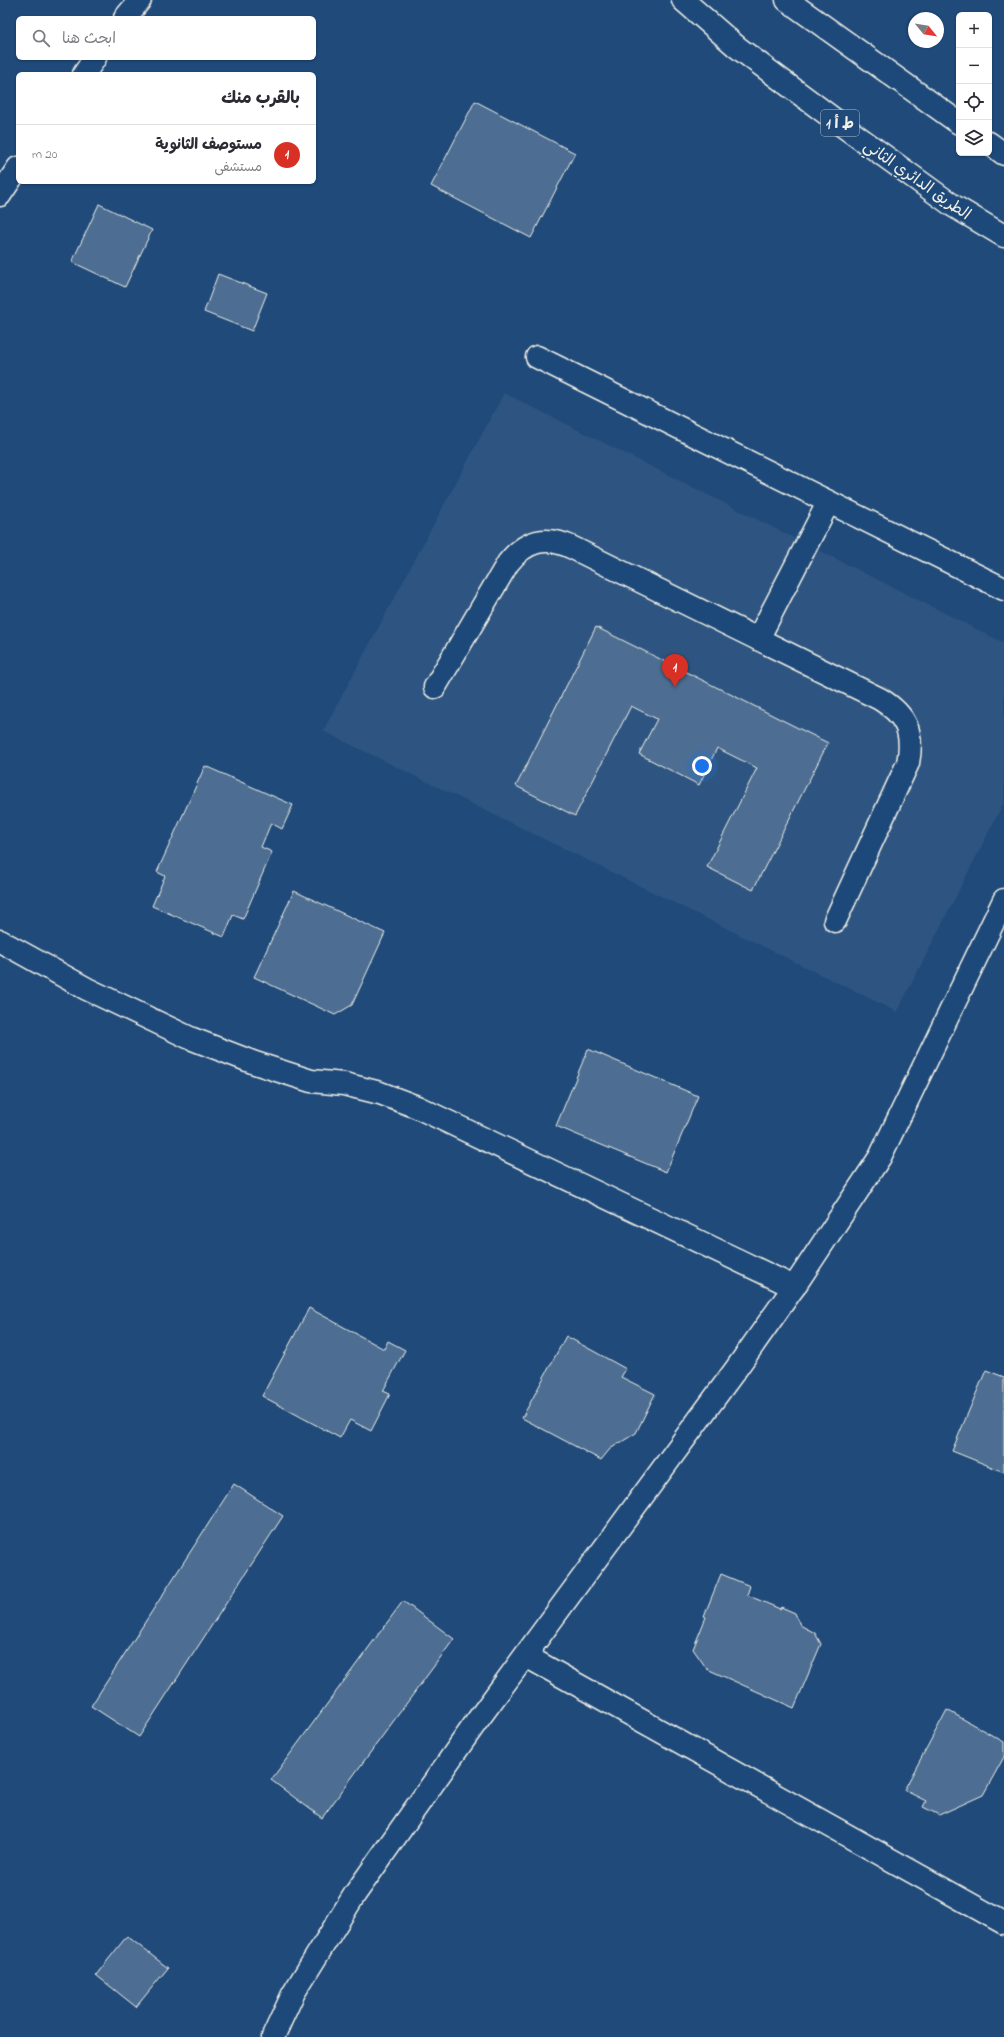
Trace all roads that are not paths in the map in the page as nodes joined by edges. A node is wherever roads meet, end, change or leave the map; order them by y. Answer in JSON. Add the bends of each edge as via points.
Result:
{"nodes":[{"id":1,"x":140,"y":0,"type":"edge"},
{"id":2,"x":683,"y":0,"type":"edge"},
{"id":3,"x":787,"y":0,"type":"edge"},
{"id":4,"x":127,"y":16,"type":"edge"},
{"id":5,"x":94,"y":60,"type":"edge"},
{"id":6,"x":85,"y":72,"type":"edge"},
{"id":7,"x":956,"y":121,"type":"edge"},
{"id":8,"x":992,"y":145,"type":"edge"},
{"id":9,"x":1004,"y":154,"type":"edge"},
{"id":10,"x":16,"y":171,"type":"edge"},
{"id":11,"x":0,"y":195,"type":"edge"},
{"id":12,"x":1004,"y":236,"type":"edge"},
{"id":13,"x":537,"y":357,"type":"dead end"},
{"id":14,"x":828,"y":503,"type":"junction"},
{"id":15,"x":1004,"y":589,"type":"edge"},
{"id":16,"x":758,"y":639,"type":"junction"},
{"id":17,"x":435,"y":687,"type":"dead end"},
{"id":18,"x":1004,"y":900,"type":"edge"},
{"id":19,"x":835,"y":921,"type":"dead end"},
{"id":20,"x":0,"y":941,"type":"edge"},
{"id":21,"x":794,"y":1287,"type":"junction"},
{"id":22,"x":526,"y":1656,"type":"junction"},
{"id":23,"x":1004,"y":1923,"type":"edge"},
{"id":24,"x":272,"y":2037,"type":"edge"}],
"edges":[{"from":1,"to":4,"type":"main road"},
{"from":2,"to":12,"type":"main road","name":"الطريق الدائري الثاني","number":"ط أ 1","via":[[736,46],[837,121],[952,205]]},
{"from":3,"to":7,"type":"main road"},
{"from":5,"to":6,"type":"main road"},
{"from":8,"to":9,"type":"main road"},
{"from":10,"to":11,"type":"main road"},
{"from":13,"to":14,"type":"main road"},
{"from":14,"to":15,"type":"main road"},
{"from":14,"to":16,"type":"main road"},
{"from":16,"to":17,"type":"main road","via":[[562,542],[550,540],[526,546],[508,563]]},
{"from":16,"to":19,"type":"main road","via":[[893,707],[903,718],[909,732],[911,747],[908,762]]},
{"from":18,"to":21,"type":"main road","via":[[880,1157]]},
{"from":20,"to":21,"type":"main road","via":[[87,989],[190,1038],[311,1081],[344,1084],[380,1093],[417,1107]]},
{"from":21,"to":22,"type":"main road"},
{"from":22,"to":23,"type":"main road"},
{"from":22,"to":24,"type":"main road","via":[[355,1894],[293,1994]]}]}
